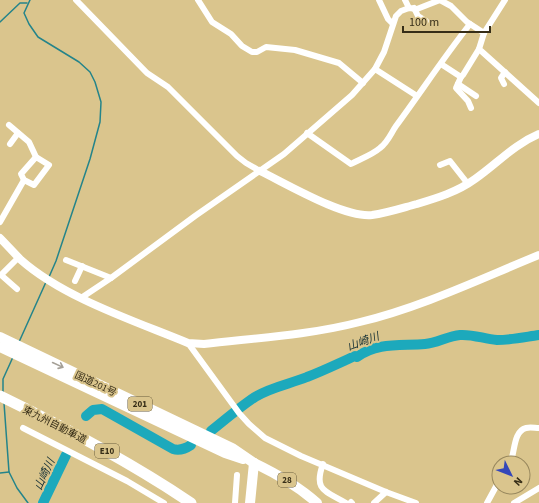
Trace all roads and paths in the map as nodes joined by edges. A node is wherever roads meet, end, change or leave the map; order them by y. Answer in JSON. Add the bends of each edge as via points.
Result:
{"nodes":[{"id":1,"x":76,"y":0,"type":"edge"},
{"id":2,"x":198,"y":0,"type":"edge"},
{"id":3,"x":378,"y":0,"type":"edge"},
{"id":4,"x":406,"y":0,"type":"edge"},
{"id":5,"x":505,"y":0,"type":"edge"},
{"id":6,"x":411,"y":8,"type":"junction"},
{"id":7,"x":426,"y":22,"type":"dead end"},
{"id":8,"x":393,"y":24,"type":"junction"},
{"id":9,"x":470,"y":24,"type":"junction"},
{"id":10,"x":484,"y":33,"type":"junction"},
{"id":11,"x":479,"y":49,"type":"junction"},
{"id":12,"x":442,"y":64,"type":"junction"},
{"id":13,"x":375,"y":69,"type":"junction"},
{"id":14,"x":505,"y":72,"type":"junction"},
{"id":15,"x":461,"y":77,"type":"junction"},
{"id":16,"x":363,"y":83,"type":"junction"},
{"id":17,"x":458,"y":84,"type":"junction"},
{"id":18,"x":504,"y":84,"type":"dead end"},
{"id":19,"x":417,"y":96,"type":"junction"},
{"id":20,"x":476,"y":96,"type":"dead end"},
{"id":21,"x":539,"y":103,"type":"edge"},
{"id":22,"x":471,"y":108,"type":"dead end"},
{"id":23,"x":9,"y":126,"type":"dead end"},
{"id":24,"x":18,"y":133,"type":"junction"},
{"id":25,"x":307,"y":133,"type":"junction"},
{"id":26,"x":539,"y":134,"type":"edge"},
{"id":27,"x":10,"y":144,"type":"dead end"},
{"id":28,"x":36,"y":157,"type":"junction"},
{"id":29,"x":440,"y":165,"type":"dead end"},
{"id":30,"x":260,"y":171,"type":"junction"},
{"id":31,"x":24,"y":180,"type":"junction"},
{"id":32,"x":468,"y":184,"type":"junction"},
{"id":33,"x":0,"y":222,"type":"edge"},
{"id":34,"x":0,"y":238,"type":"edge"},
{"id":35,"x":539,"y":255,"type":"edge"},
{"id":36,"x":19,"y":257,"type":"junction"},
{"id":37,"x":66,"y":260,"type":"dead end"},
{"id":38,"x":82,"y":266,"type":"junction"},
{"id":39,"x":1,"y":274,"type":"edge"},
{"id":40,"x":111,"y":278,"type":"junction"},
{"id":41,"x":76,"y":281,"type":"dead end"},
{"id":42,"x":17,"y":289,"type":"dead end"},
{"id":43,"x":81,"y":298,"type":"junction"},
{"id":44,"x":0,"y":337,"type":"edge"},
{"id":45,"x":188,"y":343,"type":"junction"},
{"id":46,"x":7,"y":347,"type":"edge"},
{"id":47,"x":0,"y":397,"type":"edge"},
{"id":48,"x":22,"y":428,"type":"dead end"},
{"id":49,"x":539,"y":428,"type":"edge"},
{"id":50,"x":513,"y":455,"type":"edge"},
{"id":51,"x":254,"y":463,"type":"junction"},
{"id":52,"x":323,"y":464,"type":"junction"},
{"id":53,"x":237,"y":475,"type":"dead end"},
{"id":54,"x":539,"y":488,"type":"edge"},
{"id":55,"x":386,"y":492,"type":"junction"},
{"id":56,"x":164,"y":503,"type":"edge"},
{"id":57,"x":191,"y":503,"type":"edge"},
{"id":58,"x":235,"y":503,"type":"edge"},
{"id":59,"x":250,"y":503,"type":"edge"},
{"id":60,"x":317,"y":503,"type":"edge"},
{"id":61,"x":350,"y":503,"type":"edge"},
{"id":62,"x":374,"y":503,"type":"edge"},
{"id":63,"x":416,"y":503,"type":"edge"},
{"id":64,"x":514,"y":503,"type":"edge"}],
"edges":[{"from":1,"to":30,"type":"street","via":[[147,73],[168,87],[237,156]]},
{"from":2,"to":16,"type":"street","via":[[212,22],[252,52],[266,46],[295,50],[339,63]]},
{"from":3,"to":8,"type":"street"},
{"from":4,"to":6,"type":"street"},
{"from":5,"to":10,"type":"street"},
{"from":6,"to":7,"type":"street"},
{"from":6,"to":8,"type":"street","via":[[401,11]]},
{"from":6,"to":9,"type":"street","via":[[440,0],[451,6]]},
{"from":8,"to":13,"type":"street","via":[[384,52]]},
{"from":9,"to":10,"type":"street"},
{"from":9,"to":12,"type":"street"},
{"from":10,"to":11,"type":"street"},
{"from":11,"to":14,"type":"street"},
{"from":11,"to":15,"type":"street"},
{"from":12,"to":15,"type":"street"},
{"from":12,"to":19,"type":"street"},
{"from":13,"to":16,"type":"street"},
{"from":13,"to":19,"type":"street"},
{"from":14,"to":18,"type":"street","via":[[501,78]]},
{"from":14,"to":21,"type":"street"},
{"from":15,"to":17,"type":"street"},
{"from":16,"to":25,"type":"street"},
{"from":17,"to":20,"type":"street"},
{"from":17,"to":22,"type":"street","via":[[456,88]]},
{"from":19,"to":25,"type":"street","via":[[381,147],[351,164]]},
{"from":23,"to":24,"type":"street"},
{"from":24,"to":27,"type":"street"},
{"from":24,"to":28,"type":"street","via":[[29,142]]},
{"from":25,"to":30,"type":"street"},
{"from":26,"to":32,"type":"street","via":[[524,140]]},
{"from":28,"to":31,"type":"street","via":[[21,174]]},
{"from":28,"to":31,"type":"street","via":[[49,165],[34,185]]},
{"from":29,"to":32,"type":"street","via":[[450,161]]},
{"from":30,"to":32,"type":"street","via":[[325,203],[358,215],[372,215],[408,207],[443,196]]},
{"from":30,"to":40,"type":"street"},
{"from":31,"to":33,"type":"street"},
{"from":34,"to":36,"type":"street"},
{"from":35,"to":45,"type":"street","via":[[423,302],[361,322],[309,332],[204,344]]},
{"from":36,"to":39,"type":"street"},
{"from":36,"to":43,"type":"street","via":[[39,273]]},
{"from":37,"to":38,"type":"street"},
{"from":38,"to":40,"type":"street"},
{"from":38,"to":41,"type":"street"},
{"from":39,"to":42,"type":"street"},
{"from":40,"to":43,"type":"street"},
{"from":43,"to":45,"type":"street"},
{"from":44,"to":46,"type":"main road","name":"国道201号","number":"201"},
{"from":45,"to":52,"type":"street","via":[[239,413],[258,432],[276,444]]},
{"from":46,"to":51,"type":"main road","name":"国道201号","number":"201","via":[[22,352],[225,453]]},
{"from":47,"to":57,"type":"highway","name":"東九州自動車道","number":"E10","via":[[76,434]]},
{"from":48,"to":56,"type":"street","via":[[127,481]]},
{"from":49,"to":50,"type":"street","via":[[525,428],[520,432]]},
{"from":51,"to":59,"type":"main road"},
{"from":51,"to":60,"type":"main road","number":"28","via":[[277,473]]},
{"from":52,"to":55,"type":"street"},
{"from":52,"to":61,"type":"street","via":[[319,484],[330,494]]},
{"from":53,"to":58,"type":"street"},
{"from":54,"to":64,"type":"street"},
{"from":55,"to":62,"type":"street"},
{"from":55,"to":63,"type":"street"}]}
